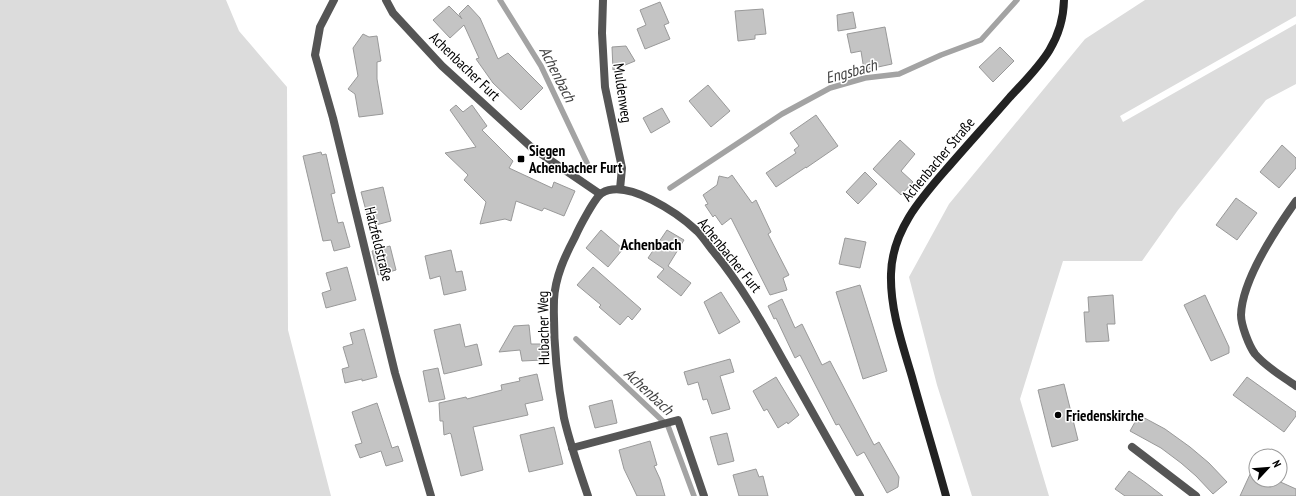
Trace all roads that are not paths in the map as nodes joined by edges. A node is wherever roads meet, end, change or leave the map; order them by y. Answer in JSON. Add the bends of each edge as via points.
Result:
{"nodes":[{"id":1,"x":334,"y":0,"type":"edge"},
{"id":2,"x":386,"y":0,"type":"edge"},
{"id":3,"x":603,"y":0,"type":"edge"},
{"id":4,"x":1064,"y":0,"type":"edge"},
{"id":5,"x":620,"y":188,"type":"junction"},
{"id":6,"x":600,"y":194,"type":"junction"},
{"id":7,"x":1296,"y":201,"type":"edge"},
{"id":8,"x":1296,"y":386,"type":"edge"},
{"id":9,"x":1132,"y":447,"type":"dead end"},
{"id":10,"x":572,"y":448,"type":"junction"},
{"id":11,"x":431,"y":496,"type":"edge"},
{"id":12,"x":588,"y":496,"type":"edge"},
{"id":13,"x":704,"y":496,"type":"edge"},
{"id":14,"x":860,"y":496,"type":"edge"},
{"id":15,"x":946,"y":496,"type":"edge"},
{"id":16,"x":1196,"y":496,"type":"edge"}],
"edges":[{"from":1,"to":11,"type":"street","name":"Hatzfeldstraße","via":[[320,27],[315,55],[333,118],[395,373]]},
{"from":2,"to":6,"type":"street","name":"Achenbacher Furt","via":[[393,13],[447,71],[531,147]]},
{"from":3,"to":5,"type":"street","name":"Muldenweg","via":[[605,87],[622,168]]},
{"from":4,"to":15,"type":"main road","name":"Achenbacher Straße","via":[[1062,24],[1051,49],[918,202],[902,230],[894,255],[891,273],[893,306]]},
{"from":5,"to":6,"type":"street"},
{"from":5,"to":14,"type":"street","name":"Achenbacher Furt","via":[[660,203],[679,216],[696,231],[722,263],[752,305]]},
{"from":6,"to":10,"type":"street","name":"Hubacher Weg","via":[[565,256],[554,298],[558,368],[564,417]]},
{"from":7,"to":8,"type":"street","via":[[1278,226],[1249,280],[1241,316],[1254,353],[1266,365]]},
{"from":9,"to":16,"type":"street"},
{"from":10,"to":12,"type":"street","name":"Hubacher Weg"},
{"from":10,"to":13,"type":"street","via":[[678,420]]}]}
